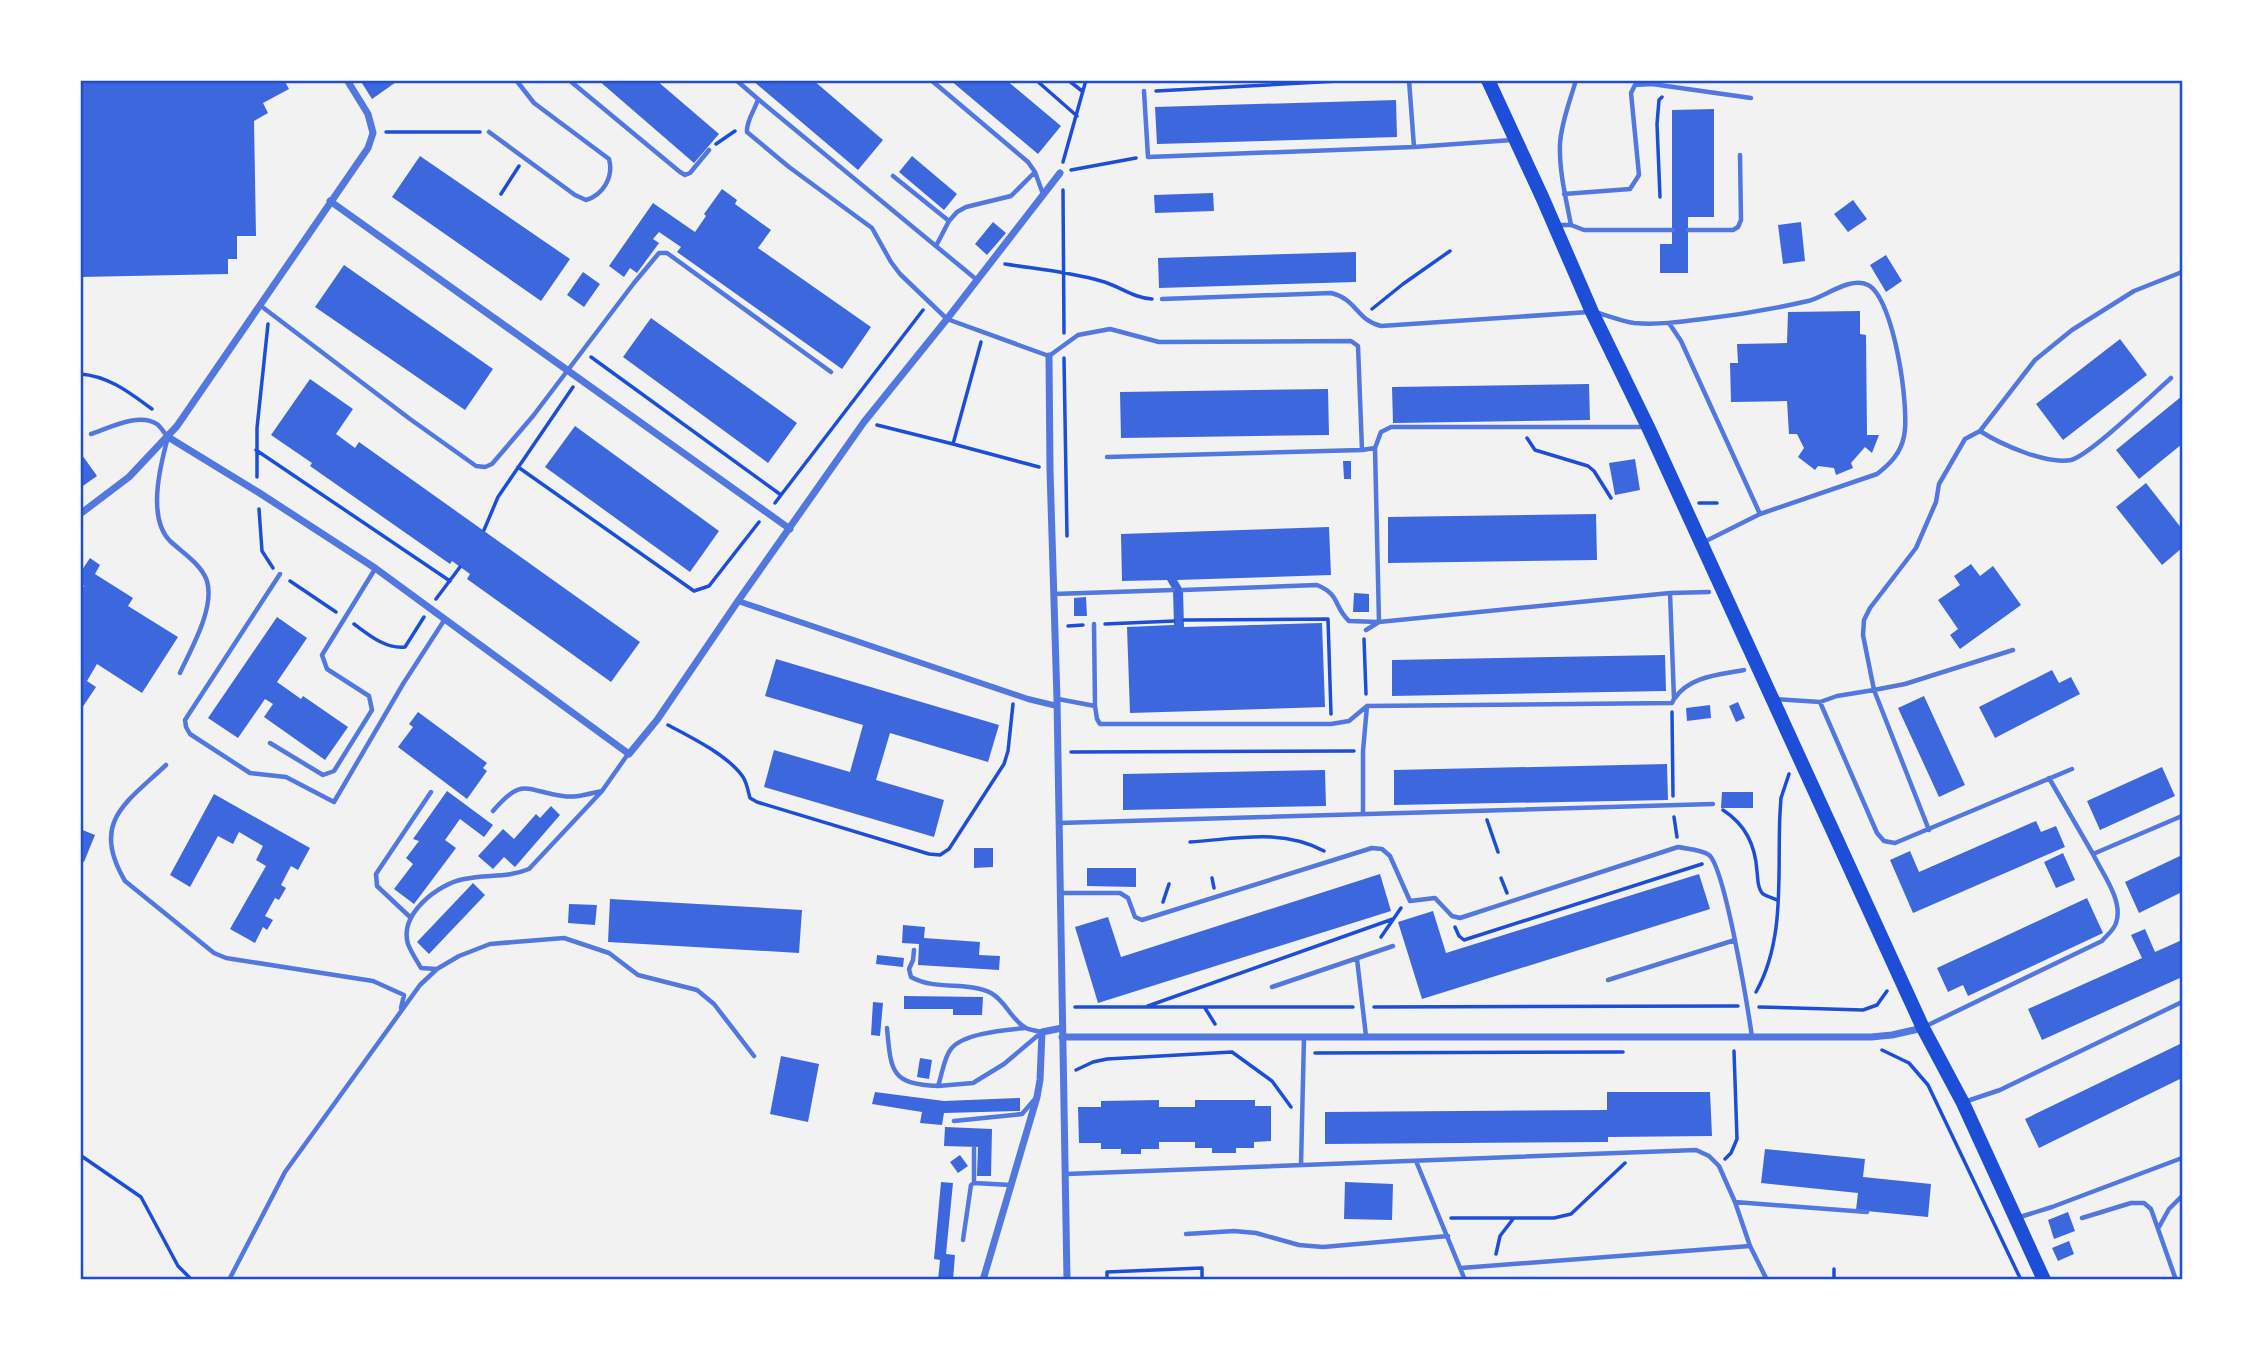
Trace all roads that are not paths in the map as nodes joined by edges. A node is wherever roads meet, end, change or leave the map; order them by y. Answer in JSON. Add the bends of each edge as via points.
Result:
{"nodes":[{"id":1,"x":347,"y":80,"type":"edge"},
{"id":2,"x":516,"y":80,"type":"edge"},
{"id":3,"x":569,"y":80,"type":"edge"},
{"id":4,"x":736,"y":80,"type":"edge"},
{"id":5,"x":931,"y":80,"type":"edge"},
{"id":6,"x":1409,"y":80,"type":"edge"},
{"id":7,"x":1576,"y":80,"type":"edge"},
{"id":8,"x":1491,"y":83,"type":"edge"},
{"id":9,"x":1144,"y":91,"type":"road end"},
{"id":10,"x":1751,"y":98,"type":"dead end"},
{"id":11,"x":758,"y":99,"type":"junction"},
{"id":12,"x":489,"y":132,"type":"road end"},
{"id":13,"x":1516,"y":140,"type":"junction"},
{"id":14,"x":1414,"y":147,"type":"junction"},
{"id":15,"x":709,"y":150,"type":"road end"},
{"id":16,"x":1740,"y":155,"type":"dead end"},
{"id":17,"x":1035,"y":172,"type":"junction"},
{"id":18,"x":1059,"y":173,"type":"road end"},
{"id":19,"x":893,"y":176,"type":"dead end"},
{"id":20,"x":1043,"y":194,"type":"junction"},
{"id":21,"x":1564,"y":194,"type":"junction"},
{"id":22,"x":330,"y":201,"type":"junction"},
{"id":23,"x":949,"y":221,"type":"junction"},
{"id":24,"x":1554,"y":225,"type":"junction"},
{"id":25,"x":1571,"y":225,"type":"junction"},
{"id":26,"x":1673,"y":230,"type":"dead end"},
{"id":27,"x":1688,"y":230,"type":"dead end"},
{"id":28,"x":936,"y":246,"type":"junction"},
{"id":29,"x":2182,"y":272,"type":"edge"},
{"id":30,"x":2176,"y":276,"type":"junction"},
{"id":31,"x":977,"y":280,"type":"junction"},
{"id":32,"x":2182,"y":281,"type":"edge"},
{"id":33,"x":1161,"y":299,"type":"road end"},
{"id":34,"x":261,"y":306,"type":"junction"},
{"id":35,"x":1592,"y":312,"type":"junction"},
{"id":36,"x":947,"y":319,"type":"junction"},
{"id":37,"x":1669,"y":323,"type":"junction"},
{"id":38,"x":1049,"y":356,"type":"junction"},
{"id":39,"x":568,"y":371,"type":"junction"},
{"id":40,"x":831,"y":372,"type":"dead end"},
{"id":41,"x":2171,"y":378,"type":"dead end"},
{"id":42,"x":1648,"y":427,"type":"junction"},
{"id":43,"x":1980,"y":431,"type":"junction"},
{"id":44,"x":91,"y":434,"type":"dead end"},
{"id":45,"x":168,"y":437,"type":"junction"},
{"id":46,"x":1375,"y":448,"type":"junction"},
{"id":47,"x":1362,"y":450,"type":"junction"},
{"id":48,"x":1107,"y":457,"type":"dead end"},
{"id":49,"x":80,"y":514,"type":"edge"},
{"id":50,"x":1760,"y":514,"type":"junction"},
{"id":51,"x":790,"y":529,"type":"junction"},
{"id":52,"x":1702,"y":543,"type":"junction"},
{"id":53,"x":375,"y":568,"type":"junction"},
{"id":54,"x":280,"y":574,"type":"dead end"},
{"id":55,"x":1173,"y":590,"type":"dead end"},
{"id":56,"x":1183,"y":590,"type":"dead end"},
{"id":57,"x":1709,"y":592,"type":"dead end"},
{"id":58,"x":1670,"y":593,"type":"junction"},
{"id":59,"x":1054,"y":594,"type":"junction"},
{"id":60,"x":738,"y":601,"type":"junction"},
{"id":61,"x":445,"y":619,"type":"junction"},
{"id":62,"x":1379,"y":622,"type":"junction"},
{"id":63,"x":1094,"y":624,"type":"road end"},
{"id":64,"x":1366,"y":630,"type":"road end"},
{"id":65,"x":2013,"y":650,"type":"dead end"},
{"id":66,"x":1744,"y":670,"type":"dead end"},
{"id":67,"x":180,"y":673,"type":"dead end"},
{"id":68,"x":1874,"y":690,"type":"junction"},
{"id":69,"x":1773,"y":699,"type":"junction"},
{"id":70,"x":1673,"y":701,"type":"junction"},
{"id":71,"x":1057,"y":702,"type":"junction"},
{"id":72,"x":1820,"y":702,"type":"junction"},
{"id":73,"x":1096,"y":706,"type":"junction"},
{"id":74,"x":1367,"y":706,"type":"junction"},
{"id":75,"x":271,"y":743,"type":"dead end"},
{"id":76,"x":629,"y":754,"type":"junction"},
{"id":77,"x":166,"y":765,"type":"dead end"},
{"id":78,"x":2072,"y":769,"type":"dead end"},
{"id":79,"x":2049,"y":778,"type":"junction"},
{"id":80,"x":602,"y":791,"type":"junction"},
{"id":81,"x":431,"y":792,"type":"dead end"},
{"id":82,"x":1713,"y":804,"type":"road end"},
{"id":83,"x":493,"y":811,"type":"dead end"},
{"id":84,"x":1363,"y":814,"type":"junction"},
{"id":85,"x":2182,"y":816,"type":"edge"},
{"id":86,"x":1058,"y":823,"type":"junction"},
{"id":87,"x":1930,"y":830,"type":"junction"},
{"id":88,"x":2093,"y":854,"type":"junction"},
{"id":89,"x":1059,"y":892,"type":"junction"},
{"id":90,"x":411,"y":918,"type":"junction"},
{"id":91,"x":1735,"y":940,"type":"junction"},
{"id":92,"x":1393,"y":946,"type":"dead end"},
{"id":93,"x":914,"y":950,"type":"dead end"},
{"id":94,"x":1357,"y":959,"type":"junction"},
{"id":95,"x":437,"y":969,"type":"junction"},
{"id":96,"x":1608,"y":980,"type":"dead end"},
{"id":97,"x":1272,"y":987,"type":"dead end"},
{"id":98,"x":2182,"y":1002,"type":"edge"},
{"id":99,"x":399,"y":1012,"type":"junction"},
{"id":100,"x":1923,"y":1027,"type":"junction"},
{"id":101,"x":887,"y":1028,"type":"dead end"},
{"id":102,"x":1025,"y":1028,"type":"junction"},
{"id":103,"x":1062,"y":1028,"type":"junction"},
{"id":104,"x":1042,"y":1032,"type":"junction"},
{"id":105,"x":1062,"y":1037,"type":"junction"},
{"id":106,"x":1304,"y":1037,"type":"junction"},
{"id":107,"x":1367,"y":1037,"type":"junction"},
{"id":108,"x":1752,"y":1037,"type":"junction"},
{"id":109,"x":754,"y":1056,"type":"dead end"},
{"id":110,"x":938,"y":1086,"type":"junction"},
{"id":111,"x":1036,"y":1098,"type":"junction"},
{"id":112,"x":1963,"y":1103,"type":"junction"},
{"id":113,"x":954,"y":1121,"type":"dead end"},
{"id":114,"x":974,"y":1148,"type":"dead end"},
{"id":115,"x":2182,"y":1158,"type":"edge"},
{"id":116,"x":1416,"y":1160,"type":"junction"},
{"id":117,"x":1301,"y":1165,"type":"junction"},
{"id":118,"x":1065,"y":1174,"type":"junction"},
{"id":119,"x":974,"y":1183,"type":"junction"},
{"id":120,"x":1012,"y":1185,"type":"junction"},
{"id":121,"x":2182,"y":1196,"type":"edge"},
{"id":122,"x":1735,"y":1202,"type":"junction"},
{"id":123,"x":1867,"y":1212,"type":"dead end"},
{"id":124,"x":2082,"y":1217,"type":"dead end"},
{"id":125,"x":2015,"y":1218,"type":"junction"},
{"id":126,"x":2158,"y":1228,"type":"junction"},
{"id":127,"x":1186,"y":1234,"type":"dead end"},
{"id":128,"x":1448,"y":1236,"type":"junction"},
{"id":129,"x":963,"y":1240,"type":"dead end"},
{"id":130,"x":1750,"y":1246,"type":"junction"},
{"id":131,"x":1461,"y":1268,"type":"junction"},
{"id":132,"x":229,"y":1279,"type":"edge"},
{"id":133,"x":983,"y":1279,"type":"edge"},
{"id":134,"x":1067,"y":1279,"type":"edge"},
{"id":135,"x":1465,"y":1279,"type":"edge"},
{"id":136,"x":1767,"y":1279,"type":"edge"},
{"id":137,"x":2044,"y":1279,"type":"edge"},
{"id":138,"x":2176,"y":1279,"type":"edge"}],
"edges":[{"from":1,"to":22,"type":"street","via":[[368,114],[373,133],[368,148]]},
{"from":2,"to":12,"type":"lane","via":[[534,103],[609,159],[611,177],[595,197],[586,200]]},
{"from":3,"to":15,"type":"lane","via":[[685,175]]},
{"from":4,"to":11,"type":"lane"},
{"from":5,"to":17,"type":"lane"},
{"from":6,"to":14,"type":"lane"},
{"from":7,"to":21,"type":"lane","via":[[1560,144]]},
{"from":8,"to":13,"type":"main road"},
{"from":9,"to":14,"type":"lane","via":[[1149,157]]},
{"from":10,"to":21,"type":"lane","via":[[1635,85],[1631,93],[1639,175],[1630,189]]},
{"from":11,"to":28,"type":"lane"},
{"from":11,"to":36,"type":"lane","via":[[747,132],[873,228],[900,274]]},
{"from":13,"to":14,"type":"lane"},
{"from":13,"to":24,"type":"main road"},
{"from":16,"to":27,"type":"lane","via":[[1738,226],[1733,230]]},
{"from":17,"to":20,"type":"lane"},
{"from":17,"to":23,"type":"lane","via":[[1011,196],[966,208]]},
{"from":18,"to":20,"type":"street"},
{"from":19,"to":23,"type":"lane"},
{"from":20,"to":31,"type":"street"},
{"from":21,"to":25,"type":"lane"},
{"from":22,"to":34,"type":"street"},
{"from":22,"to":39,"type":"street"},
{"from":23,"to":28,"type":"lane"},
{"from":24,"to":25,"type":"lane"},
{"from":24,"to":35,"type":"main road"},
{"from":25,"to":26,"type":"lane","via":[[1584,230]]},
{"from":28,"to":31,"type":"lane"},
{"from":29,"to":30,"type":"lane"},
{"from":30,"to":32,"type":"lane"},
{"from":30,"to":43,"type":"lane","via":[[2134,291],[2035,360]]},
{"from":31,"to":36,"type":"street"},
{"from":33,"to":35,"type":"lane","via":[[1331,293],[1345,297],[1362,317],[1381,326]]},
{"from":34,"to":39,"type":"lane","via":[[476,466],[492,464]]},
{"from":34,"to":45,"type":"street"},
{"from":35,"to":37,"type":"lane","via":[[1632,323]]},
{"from":35,"to":42,"type":"main road"},
{"from":36,"to":38,"type":"lane"},
{"from":36,"to":51,"type":"street","via":[[864,422]]},
{"from":37,"to":50,"type":"lane"},
{"from":37,"to":50,"type":"lane","via":[[1752,313],[1812,300],[1852,284],[1868,285],[1881,296],[1903,379],[1906,416],[1900,450],[1877,474]]},
{"from":38,"to":47,"type":"lane","via":[[1078,335],[1110,329],[1159,342],[1351,341],[1359,354]]},
{"from":38,"to":59,"type":"street"},
{"from":39,"to":40,"type":"lane","via":[[652,260],[667,253]]},
{"from":39,"to":51,"type":"street"},
{"from":41,"to":43,"type":"lane","via":[[2072,460],[2038,456],[1996,442]]},
{"from":42,"to":46,"type":"lane","via":[[1391,428],[1381,432]]},
{"from":42,"to":52,"type":"main road"},
{"from":43,"to":68,"type":"lane","via":[[1965,439],[1957,451],[1939,484],[1916,548],[1864,620]]},
{"from":44,"to":45,"type":"lane","via":[[141,420],[157,424]]},
{"from":45,"to":49,"type":"street","via":[[129,477]]},
{"from":45,"to":53,"type":"street"},
{"from":45,"to":67,"type":"lane","via":[[158,480],[162,532],[198,566],[207,581],[208,601],[201,625]]},
{"from":46,"to":47,"type":"lane"},
{"from":46,"to":62,"type":"lane"},
{"from":47,"to":48,"type":"lane"},
{"from":50,"to":52,"type":"lane"},
{"from":51,"to":60,"type":"street"},
{"from":52,"to":69,"type":"main road"},
{"from":53,"to":61,"type":"street"},
{"from":53,"to":75,"type":"lane","via":[[322,656],[327,669],[369,696],[372,710],[334,771],[323,775]]},
{"from":54,"to":61,"type":"lane","via":[[186,720],[186,727],[250,773],[286,777],[334,802]]},
{"from":55,"to":59,"type":"lane"},
{"from":56,"to":62,"type":"lane","via":[[1317,585],[1335,596],[1349,621]]},
{"from":57,"to":58,"type":"lane"},
{"from":58,"to":62,"type":"lane"},
{"from":58,"to":70,"type":"lane"},
{"from":59,"to":71,"type":"street"},
{"from":60,"to":71,"type":"street","via":[[1014,693]]},
{"from":60,"to":76,"type":"street"},
{"from":61,"to":76,"type":"street"},
{"from":62,"to":64,"type":"lane"},
{"from":63,"to":73,"type":"lane"},
{"from":65,"to":68,"type":"lane"},
{"from":66,"to":70,"type":"lane","via":[[1697,680],[1682,688]]},
{"from":68,"to":72,"type":"lane"},
{"from":68,"to":87,"type":"lane"},
{"from":69,"to":72,"type":"lane"},
{"from":69,"to":100,"type":"main road"},
{"from":70,"to":74,"type":"lane"},
{"from":71,"to":73,"type":"lane"},
{"from":71,"to":86,"type":"street"},
{"from":72,"to":87,"type":"lane","via":[[1877,833],[1884,841],[1895,843]]},
{"from":73,"to":74,"type":"lane","via":[[1097,719],[1105,725],[1331,724],[1349,721]]},
{"from":74,"to":84,"type":"lane"},
{"from":76,"to":80,"type":"lane"},
{"from":77,"to":99,"type":"lane","via":[[113,821],[114,856],[125,881],[214,953],[373,981],[404,995]]},
{"from":78,"to":79,"type":"lane"},
{"from":79,"to":87,"type":"lane"},
{"from":79,"to":88,"type":"lane"},
{"from":80,"to":83,"type":"lane","via":[[576,797],[527,788],[506,796]]},
{"from":80,"to":90,"type":"lane","via":[[529,869],[455,881],[428,898]]},
{"from":81,"to":90,"type":"lane","via":[[376,874],[377,886]]},
{"from":82,"to":84,"type":"lane"},
{"from":84,"to":86,"type":"lane"},
{"from":85,"to":88,"type":"lane"},
{"from":86,"to":89,"type":"street"},
{"from":88,"to":100,"type":"lane","via":[[2113,893],[2118,916],[2102,941]]},
{"from":89,"to":91,"type":"lane","via":[[1120,893],[1128,898],[1135,917],[1142,920],[1372,848],[1390,856],[1410,901],[1434,898],[1451,916],[1460,918],[1678,847],[1714,860]]},
{"from":89,"to":103,"type":"street"},
{"from":90,"to":95,"type":"lane","via":[[408,943],[421,968]]},
{"from":91,"to":96,"type":"lane"},
{"from":91,"to":108,"type":"lane"},
{"from":92,"to":94,"type":"lane"},
{"from":93,"to":102,"type":"lane","via":[[911,977],[923,984],[992,993]]},
{"from":94,"to":97,"type":"lane"},
{"from":94,"to":107,"type":"lane"},
{"from":95,"to":99,"type":"lane"},
{"from":95,"to":109,"type":"lane","via":[[491,944],[564,938],[609,953],[638,975],[697,990],[714,1004]]},
{"from":98,"to":112,"type":"lane","via":[[2000,1090]]},
{"from":99,"to":132,"type":"lane","via":[[285,1172]]},
{"from":100,"to":108,"type":"street","via":[[1881,1036]]},
{"from":100,"to":112,"type":"main road"},
{"from":101,"to":110,"type":"lane","via":[[889,1054],[898,1077],[916,1085]]},
{"from":102,"to":104,"type":"lane"},
{"from":102,"to":110,"type":"lane","via":[[958,1043],[950,1049]]},
{"from":103,"to":104,"type":"street"},
{"from":103,"to":105,"type":"street"},
{"from":104,"to":110,"type":"lane","via":[[973,1083]]},
{"from":104,"to":111,"type":"street"},
{"from":105,"to":106,"type":"street"},
{"from":105,"to":118,"type":"street"},
{"from":106,"to":107,"type":"street"},
{"from":106,"to":117,"type":"lane"},
{"from":107,"to":108,"type":"street"},
{"from":111,"to":113,"type":"lane","via":[[1022,1114]]},
{"from":111,"to":120,"type":"street"},
{"from":112,"to":125,"type":"main road"},
{"from":114,"to":119,"type":"lane"},
{"from":115,"to":125,"type":"lane"},
{"from":116,"to":117,"type":"lane"},
{"from":116,"to":122,"type":"lane","via":[[1696,1150],[1719,1166]]},
{"from":116,"to":128,"type":"lane"},
{"from":117,"to":118,"type":"lane"},
{"from":118,"to":134,"type":"street"},
{"from":119,"to":120,"type":"lane"},
{"from":119,"to":129,"type":"lane"},
{"from":120,"to":133,"type":"street"},
{"from":121,"to":126,"type":"lane"},
{"from":122,"to":123,"type":"lane"},
{"from":122,"to":130,"type":"lane"},
{"from":124,"to":126,"type":"lane","via":[[2144,1203]]},
{"from":125,"to":137,"type":"main road"},
{"from":126,"to":138,"type":"lane"},
{"from":127,"to":128,"type":"lane","via":[[1245,1232],[1323,1247]]},
{"from":128,"to":131,"type":"lane"},
{"from":130,"to":131,"type":"lane"},
{"from":130,"to":136,"type":"lane"},
{"from":131,"to":135,"type":"lane"}]}
